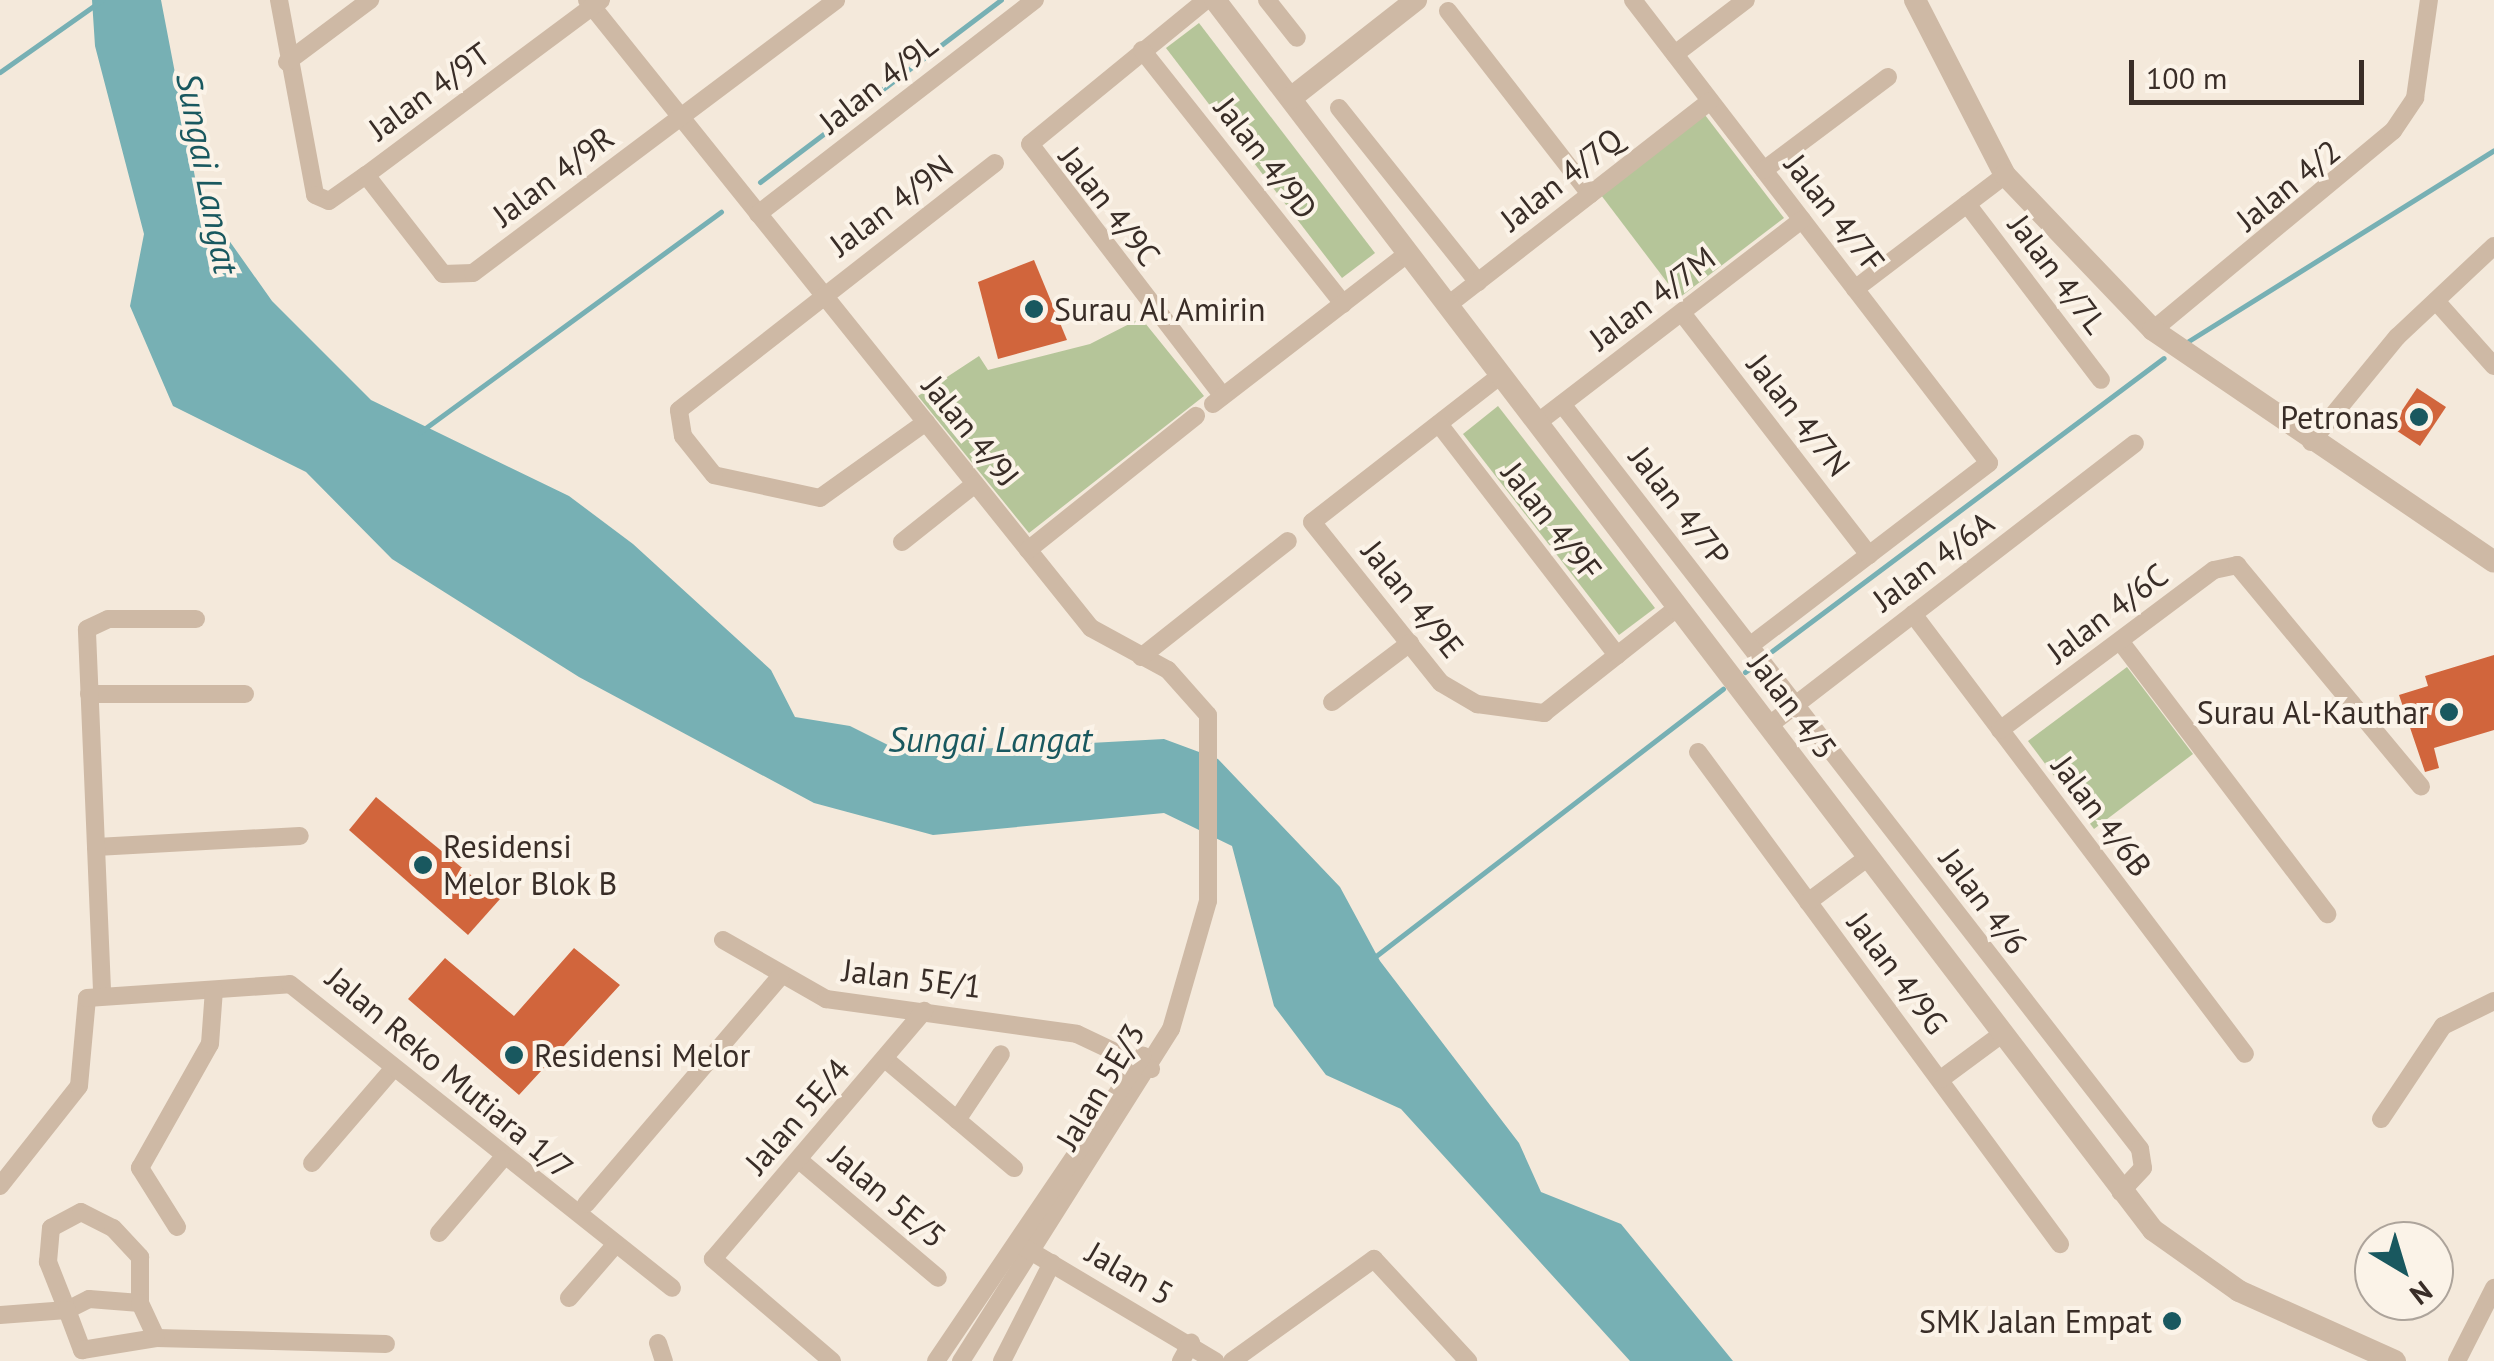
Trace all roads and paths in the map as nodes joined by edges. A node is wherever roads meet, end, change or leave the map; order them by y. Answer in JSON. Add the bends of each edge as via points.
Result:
{"nodes":[{"id":1,"x":279,"y":0,"type":"edge"},
{"id":2,"x":370,"y":0,"type":"edge"},
{"id":3,"x":836,"y":0,"type":"edge"},
{"id":4,"x":1035,"y":0,"type":"edge"},
{"id":5,"x":1206,"y":0,"type":"edge"},
{"id":6,"x":1215,"y":0,"type":"edge"},
{"id":7,"x":1267,"y":0,"type":"edge"},
{"id":8,"x":1416,"y":0,"type":"edge"},
{"id":9,"x":1632,"y":0,"type":"edge"},
{"id":10,"x":1746,"y":0,"type":"edge"},
{"id":11,"x":1915,"y":0,"type":"edge"},
{"id":12,"x":2430,"y":0,"type":"edge"},
{"id":13,"x":593,"y":2,"type":"edge"},
{"id":14,"x":1448,"y":12,"type":"dead end"},
{"id":15,"x":1297,"y":38,"type":"dead end"},
{"id":16,"x":1142,"y":50,"type":"junction"},
{"id":17,"x":1675,"y":54,"type":"junction"},
{"id":18,"x":286,"y":62,"type":"junction"},
{"id":19,"x":1888,"y":77,"type":"dead end"},
{"id":20,"x":1291,"y":98,"type":"junction"},
{"id":21,"x":1710,"y":101,"type":"junction"},
{"id":22,"x":1338,"y":108,"type":"dead end"},
{"id":23,"x":682,"y":118,"type":"junction"},
{"id":24,"x":995,"y":164,"type":"dead end"},
{"id":25,"x":1764,"y":170,"type":"junction"},
{"id":26,"x":366,"y":175,"type":"junction"},
{"id":27,"x":2005,"y":176,"type":"junction"},
{"id":28,"x":1590,"y":194,"type":"junction"},
{"id":29,"x":1967,"y":204,"type":"junction"},
{"id":30,"x":763,"y":220,"type":"junction"},
{"id":31,"x":1802,"y":220,"type":"junction"},
{"id":32,"x":2494,"y":246,"type":"edge"},
{"id":33,"x":1407,"y":254,"type":"junction"},
{"id":34,"x":458,"y":278,"type":"joint"},
{"id":35,"x":1478,"y":282,"type":"junction"},
{"id":36,"x":1855,"y":288,"type":"junction"},
{"id":37,"x":823,"y":295,"type":"junction"},
{"id":38,"x":2436,"y":300,"type":"junction"},
{"id":39,"x":1343,"y":304,"type":"junction"},
{"id":40,"x":1448,"y":305,"type":"junction"},
{"id":41,"x":1682,"y":312,"type":"junction"},
{"id":42,"x":2153,"y":330,"type":"junction"},
{"id":43,"x":2494,"y":366,"type":"edge"},
{"id":44,"x":1501,"y":375,"type":"junction"},
{"id":45,"x":2101,"y":380,"type":"dead end"},
{"id":46,"x":1562,"y":404,"type":"junction"},
{"id":47,"x":1196,"y":416,"type":"dead end"},
{"id":48,"x":926,"y":422,"type":"junction"},
{"id":49,"x":1537,"y":422,"type":"junction"},
{"id":50,"x":1439,"y":424,"type":"junction"},
{"id":51,"x":2311,"y":442,"type":"junction"},
{"id":52,"x":2135,"y":443,"type":"dead end"},
{"id":53,"x":975,"y":484,"type":"junction"},
{"id":54,"x":1288,"y":541,"type":"dead end"},
{"id":55,"x":902,"y":542,"type":"dead end"},
{"id":56,"x":1028,"y":550,"type":"junction"},
{"id":57,"x":1869,"y":555,"type":"junction"},
{"id":58,"x":2494,"y":562,"type":"edge"},
{"id":59,"x":1678,"y":607,"type":"junction"},
{"id":60,"x":1912,"y":614,"type":"junction"},
{"id":61,"x":196,"y":619,"type":"dead end"},
{"id":62,"x":2120,"y":641,"type":"junction"},
{"id":63,"x":1410,"y":644,"type":"junction"},
{"id":64,"x":1751,"y":645,"type":"junction"},
{"id":65,"x":1618,"y":654,"type":"junction"},
{"id":66,"x":1140,"y":656,"type":"junction"},
{"id":67,"x":89,"y":694,"type":"junction"},
{"id":68,"x":244,"y":694,"type":"dead end"},
{"id":69,"x":1332,"y":702,"type":"dead end"},
{"id":70,"x":1796,"y":704,"type":"junction"},
{"id":71,"x":1768,"y":726,"type":"junction"},
{"id":72,"x":2000,"y":730,"type":"junction"},
{"id":73,"x":1698,"y":752,"type":"dead end"},
{"id":74,"x":2421,"y":787,"type":"dead end"},
{"id":75,"x":300,"y":836,"type":"dead end"},
{"id":76,"x":96,"y":847,"type":"junction"},
{"id":77,"x":1866,"y":858,"type":"junction"},
{"id":78,"x":1808,"y":902,"type":"junction"},
{"id":79,"x":2328,"y":914,"type":"dead end"},
{"id":80,"x":723,"y":940,"type":"dead end"},
{"id":81,"x":780,"y":977,"type":"junction"},
{"id":82,"x":102,"y":990,"type":"junction"},
{"id":83,"x":214,"y":990,"type":"junction"},
{"id":84,"x":2494,"y":1000,"type":"edge"},
{"id":85,"x":924,"y":1011,"type":"junction"},
{"id":86,"x":1171,"y":1029,"type":"junction"},
{"id":87,"x":1998,"y":1036,"type":"junction"},
{"id":88,"x":1153,"y":1046,"type":"junction"},
{"id":89,"x":1112,"y":1048,"type":"junction"},
{"id":90,"x":1001,"y":1054,"type":"dead end"},
{"id":91,"x":2244,"y":1054,"type":"dead end"},
{"id":92,"x":886,"y":1059,"type":"junction"},
{"id":93,"x":1143,"y":1065,"type":"junction"},
{"id":94,"x":392,"y":1070,"type":"junction"},
{"id":95,"x":1940,"y":1079,"type":"junction"},
{"id":96,"x":1117,"y":1088,"type":"junction"},
{"id":97,"x":2381,"y":1118,"type":"dead end"},
{"id":98,"x":958,"y":1120,"type":"junction"},
{"id":99,"x":502,"y":1158,"type":"junction"},
{"id":100,"x":799,"y":1160,"type":"junction"},
{"id":101,"x":312,"y":1163,"type":"dead end"},
{"id":102,"x":1014,"y":1168,"type":"dead end"},
{"id":103,"x":0,"y":1186,"type":"edge"},
{"id":104,"x":2121,"y":1192,"type":"junction"},
{"id":105,"x":586,"y":1204,"type":"dead end"},
{"id":106,"x":177,"y":1227,"type":"dead end"},
{"id":107,"x":439,"y":1232,"type":"dead end"},
{"id":108,"x":1013,"y":1240,"type":"junction"},
{"id":109,"x":2060,"y":1244,"type":"dead end"},
{"id":110,"x":615,"y":1245,"type":"junction"},
{"id":111,"x":1030,"y":1250,"type":"junction"},
{"id":112,"x":1052,"y":1264,"type":"junction"},
{"id":113,"x":938,"y":1278,"type":"dead end"},
{"id":114,"x":672,"y":1288,"type":"dead end"},
{"id":115,"x":2494,"y":1288,"type":"edge"},
{"id":116,"x":569,"y":1298,"type":"dead end"},
{"id":117,"x":140,"y":1302,"type":"junction"},
{"id":118,"x":67,"y":1310,"type":"junction"},
{"id":119,"x":0,"y":1315,"type":"edge"},
{"id":120,"x":156,"y":1338,"type":"junction"},
{"id":121,"x":1191,"y":1343,"type":"junction"},
{"id":122,"x":386,"y":1344,"type":"dead end"},
{"id":123,"x":1460,"y":1358,"type":"edge"},
{"id":124,"x":832,"y":1361,"type":"edge"},
{"id":125,"x":936,"y":1361,"type":"edge"},
{"id":126,"x":961,"y":1361,"type":"edge"},
{"id":127,"x":1002,"y":1361,"type":"edge"},
{"id":128,"x":1181,"y":1361,"type":"edge"},
{"id":129,"x":1215,"y":1361,"type":"edge"},
{"id":130,"x":1232,"y":1361,"type":"edge"},
{"id":131,"x":2395,"y":1361,"type":"edge"},
{"id":132,"x":2457,"y":1361,"type":"edge"}],
"edges":[{"from":1,"to":18,"type":"street"},
{"from":2,"to":18,"type":"street"},
{"from":3,"to":23,"type":"street","name":"Jalan 4/9R"},
{"from":4,"to":30,"type":"street","name":"Jalan 4/9L"},
{"from":5,"to":16,"type":"street"},
{"from":6,"to":20,"type":"street","name":"Jalan 4/5"},
{"from":7,"to":15,"type":"street"},
{"from":8,"to":20,"type":"street"},
{"from":9,"to":17,"type":"street","name":"Jalan 4/7F"},
{"from":10,"to":17,"type":"street"},
{"from":11,"to":27,"type":"street"},
{"from":12,"to":42,"type":"street","name":"Jalan 4/2","via":[[2414,98],[2394,131]]},
{"from":13,"to":23,"type":"street"},
{"from":13,"to":26,"type":"street","name":"Jalan 4/9T"},
{"from":14,"to":28,"type":"street"},
{"from":16,"to":39,"type":"street","name":"Jalan 4/9D"},
{"from":16,"to":39,"type":"street","name":"Jalan 4/9C","via":[[1030,144],[1218,400]]},
{"from":17,"to":21,"type":"street","name":"Jalan 4/7F"},
{"from":18,"to":26,"type":"street","via":[[318,200]]},
{"from":19,"to":25,"type":"street"},
{"from":20,"to":33,"type":"street","name":"Jalan 4/5"},
{"from":21,"to":25,"type":"street","name":"Jalan 4/7F"},
{"from":21,"to":28,"type":"street","name":"Jalan 4/7Q"},
{"from":22,"to":35,"type":"street"},
{"from":23,"to":30,"type":"street"},
{"from":23,"to":34,"type":"street","name":"Jalan 4/9R"},
{"from":24,"to":37,"type":"street","name":"Jalan 4/9N"},
{"from":25,"to":31,"type":"street","name":"Jalan 4/7F"},
{"from":26,"to":34,"type":"street","name":"Jalan 4/9T","via":[[443,274]]},
{"from":27,"to":29,"type":"street","name":"Jalan 4/7L"},
{"from":27,"to":42,"type":"street"},
{"from":28,"to":35,"type":"street","name":"Jalan 4/7Q"},
{"from":29,"to":36,"type":"street","name":"Jalan 4/7L"},
{"from":29,"to":45,"type":"street","name":"Jalan 4/7L"},
{"from":30,"to":37,"type":"street","name":"Jalan 4/9J"},
{"from":31,"to":36,"type":"street","name":"Jalan 4/7F"},
{"from":31,"to":41,"type":"street","name":"Jalan 4/7M"},
{"from":32,"to":38,"type":"street"},
{"from":33,"to":39,"type":"street","name":"Jalan 4/9C"},
{"from":33,"to":40,"type":"street","name":"Jalan 4/5"},
{"from":35,"to":40,"type":"street","name":"Jalan 4/7Q"},
{"from":36,"to":57,"type":"street","name":"Jalan 4/7F","via":[[1990,463]]},
{"from":37,"to":48,"type":"street","name":"Jalan 4/9J"},
{"from":37,"to":48,"type":"street","name":"Jalan 4/9N","via":[[686,397],[683,436],[714,475],[820,498]]},
{"from":38,"to":43,"type":"street"},
{"from":38,"to":51,"type":"street"},
{"from":40,"to":44,"type":"street","name":"Jalan 4/5"},
{"from":41,"to":46,"type":"street","name":"Jalan 4/7M"},
{"from":41,"to":57,"type":"street","name":"Jalan 4/7N"},
{"from":42,"to":51,"type":"street"},
{"from":44,"to":49,"type":"street","name":"Jalan 4/5"},
{"from":44,"to":50,"type":"street","name":"Jalan 4/9E"},
{"from":46,"to":49,"type":"street","name":"Jalan 4/7M"},
{"from":46,"to":64,"type":"street","name":"Jalan 4/7P"},
{"from":47,"to":56,"type":"street"},
{"from":48,"to":53,"type":"street","name":"Jalan 4/9J"},
{"from":49,"to":59,"type":"street","name":"Jalan 4/5"},
{"from":50,"to":63,"type":"street","name":"Jalan 4/9E","via":[[1312,522]]},
{"from":50,"to":65,"type":"street","name":"Jalan 4/9F"},
{"from":51,"to":58,"type":"street"},
{"from":52,"to":60,"type":"street","name":"Jalan 4/6A"},
{"from":53,"to":55,"type":"street"},
{"from":53,"to":56,"type":"street","name":"Jalan 4/9J"},
{"from":54,"to":66,"type":"street"},
{"from":56,"to":66,"type":"street","name":"Jalan 4/9J","via":[[1100,637]]},
{"from":57,"to":64,"type":"street"},
{"from":59,"to":65,"type":"street","name":"Jalan 4/9E"},
{"from":59,"to":71,"type":"street","name":"Jalan 4/5"},
{"from":60,"to":70,"type":"street","name":"Jalan 4/6A"},
{"from":60,"to":72,"type":"street","name":"Jalan 4/6B"},
{"from":61,"to":67,"type":"street","via":[[108,618],[88,629]]},
{"from":62,"to":72,"type":"street","name":"Jalan 4/6C"},
{"from":62,"to":74,"type":"street","name":"Jalan 4/6C","via":[[2214,570],[2237,566],[2255,576]]},
{"from":62,"to":79,"type":"street"},
{"from":63,"to":65,"type":"street","name":"Jalan 4/9E","via":[[1458,696],[1544,713]]},
{"from":63,"to":69,"type":"street"},
{"from":64,"to":70,"type":"street","name":"Jalan 4/6"},
{"from":66,"to":86,"type":"street","name":"Jalan 4/9J","via":[[1196,696],[1212,734],[1208,900]]},
{"from":67,"to":68,"type":"street"},
{"from":67,"to":76,"type":"street"},
{"from":70,"to":71,"type":"street","name":"Jalan 4/6A"},
{"from":70,"to":104,"type":"street","name":"Jalan 4/6","via":[[2140,1149],[2143,1168]]},
{"from":71,"to":77,"type":"street","name":"Jalan 4/5"},
{"from":72,"to":91,"type":"street","name":"Jalan 4/6B"},
{"from":73,"to":78,"type":"street","name":"Jalan 4/9G"},
{"from":75,"to":76,"type":"street"},
{"from":76,"to":82,"type":"street"},
{"from":77,"to":78,"type":"street","name":"Jalan 4/9G"},
{"from":77,"to":87,"type":"street","name":"Jalan 4/5"},
{"from":78,"to":95,"type":"street","name":"Jalan 4/9G"},
{"from":80,"to":81,"type":"street","name":"Jalan 5E/1"},
{"from":81,"to":85,"type":"street","name":"Jalan 5E/1","via":[[826,999]]},
{"from":81,"to":105,"type":"street"},
{"from":82,"to":83,"type":"street","name":"Jalan Reko Mutiara 1/7"},
{"from":82,"to":103,"type":"street","via":[[82,1006],[79,1086]]},
{"from":83,"to":94,"type":"street","name":"Jalan Reko Mutiara 1/7","via":[[308,991]]},
{"from":83,"to":106,"type":"street","via":[[210,1044],[140,1168]]},
{"from":84,"to":97,"type":"street","via":[[2443,1026]]},
{"from":85,"to":89,"type":"street","name":"Jalan 5E/1","via":[[1019,1022]]},
{"from":85,"to":92,"type":"street","name":"Jalan 5E/4"},
{"from":86,"to":88,"type":"street","name":"Jalan 5E/3"},
{"from":86,"to":93,"type":"street","name":"Jalan 5E/3"},
{"from":87,"to":95,"type":"street","name":"Jalan 4/9G"},
{"from":87,"to":104,"type":"street","name":"Jalan 4/5"},
{"from":88,"to":89,"type":"street","name":"Jalan 5E/1"},
{"from":88,"to":93,"type":"street","name":"Jalan 5E/3"},
{"from":89,"to":93,"type":"street","name":"Jalan 5E/1"},
{"from":89,"to":96,"type":"street"},
{"from":90,"to":98,"type":"street"},
{"from":92,"to":98,"type":"street","name":"Jalan 5E/3"},
{"from":92,"to":100,"type":"street","name":"Jalan 5E/4"},
{"from":93,"to":96,"type":"street","name":"Jalan 5E/3"},
{"from":93,"to":111,"type":"street","name":"Jalan 5E/3"},
{"from":94,"to":99,"type":"street","name":"Jalan Reko Mutiara 1/7"},
{"from":94,"to":101,"type":"street"},
{"from":95,"to":109,"type":"street","name":"Jalan 4/9G"},
{"from":96,"to":108,"type":"street","name":"Jalan 5E/3"},
{"from":98,"to":102,"type":"street","name":"Jalan 5E/3"},
{"from":99,"to":107,"type":"street"},
{"from":99,"to":110,"type":"street","name":"Jalan Reko Mutiara 1/7"},
{"from":100,"to":113,"type":"street","name":"Jalan 5E/5"},
{"from":100,"to":124,"type":"street","name":"Jalan 5E/4","via":[[713,1259]]},
{"from":104,"to":131,"type":"street","name":"Jalan 4/5","via":[[2199,1267]]},
{"from":108,"to":111,"type":"street","name":"Jalan 5"},
{"from":108,"to":125,"type":"street","name":"Jalan 5E/3"},
{"from":110,"to":114,"type":"street","name":"Jalan Reko Mutiara 1/7"},
{"from":110,"to":116,"type":"street"},
{"from":111,"to":112,"type":"street","name":"Jalan 5"},
{"from":111,"to":126,"type":"street","name":"Jalan 5E/3"},
{"from":112,"to":121,"type":"street","name":"Jalan 5"},
{"from":112,"to":127,"type":"street"},
{"from":115,"to":132,"type":"street"},
{"from":117,"to":118,"type":"street","via":[[100,1298]]},
{"from":117,"to":118,"type":"street","via":[[140,1258],[81,1212],[52,1228],[46,1242]]},
{"from":117,"to":120,"type":"street"},
{"from":118,"to":119,"type":"street"},
{"from":118,"to":120,"type":"street","via":[[82,1350]]},
{"from":120,"to":122,"type":"street"},
{"from":121,"to":128,"type":"street"},
{"from":121,"to":129,"type":"street","name":"Jalan 5"},
{"from":123,"to":130,"type":"street","via":[[1374,1260]]}]}
